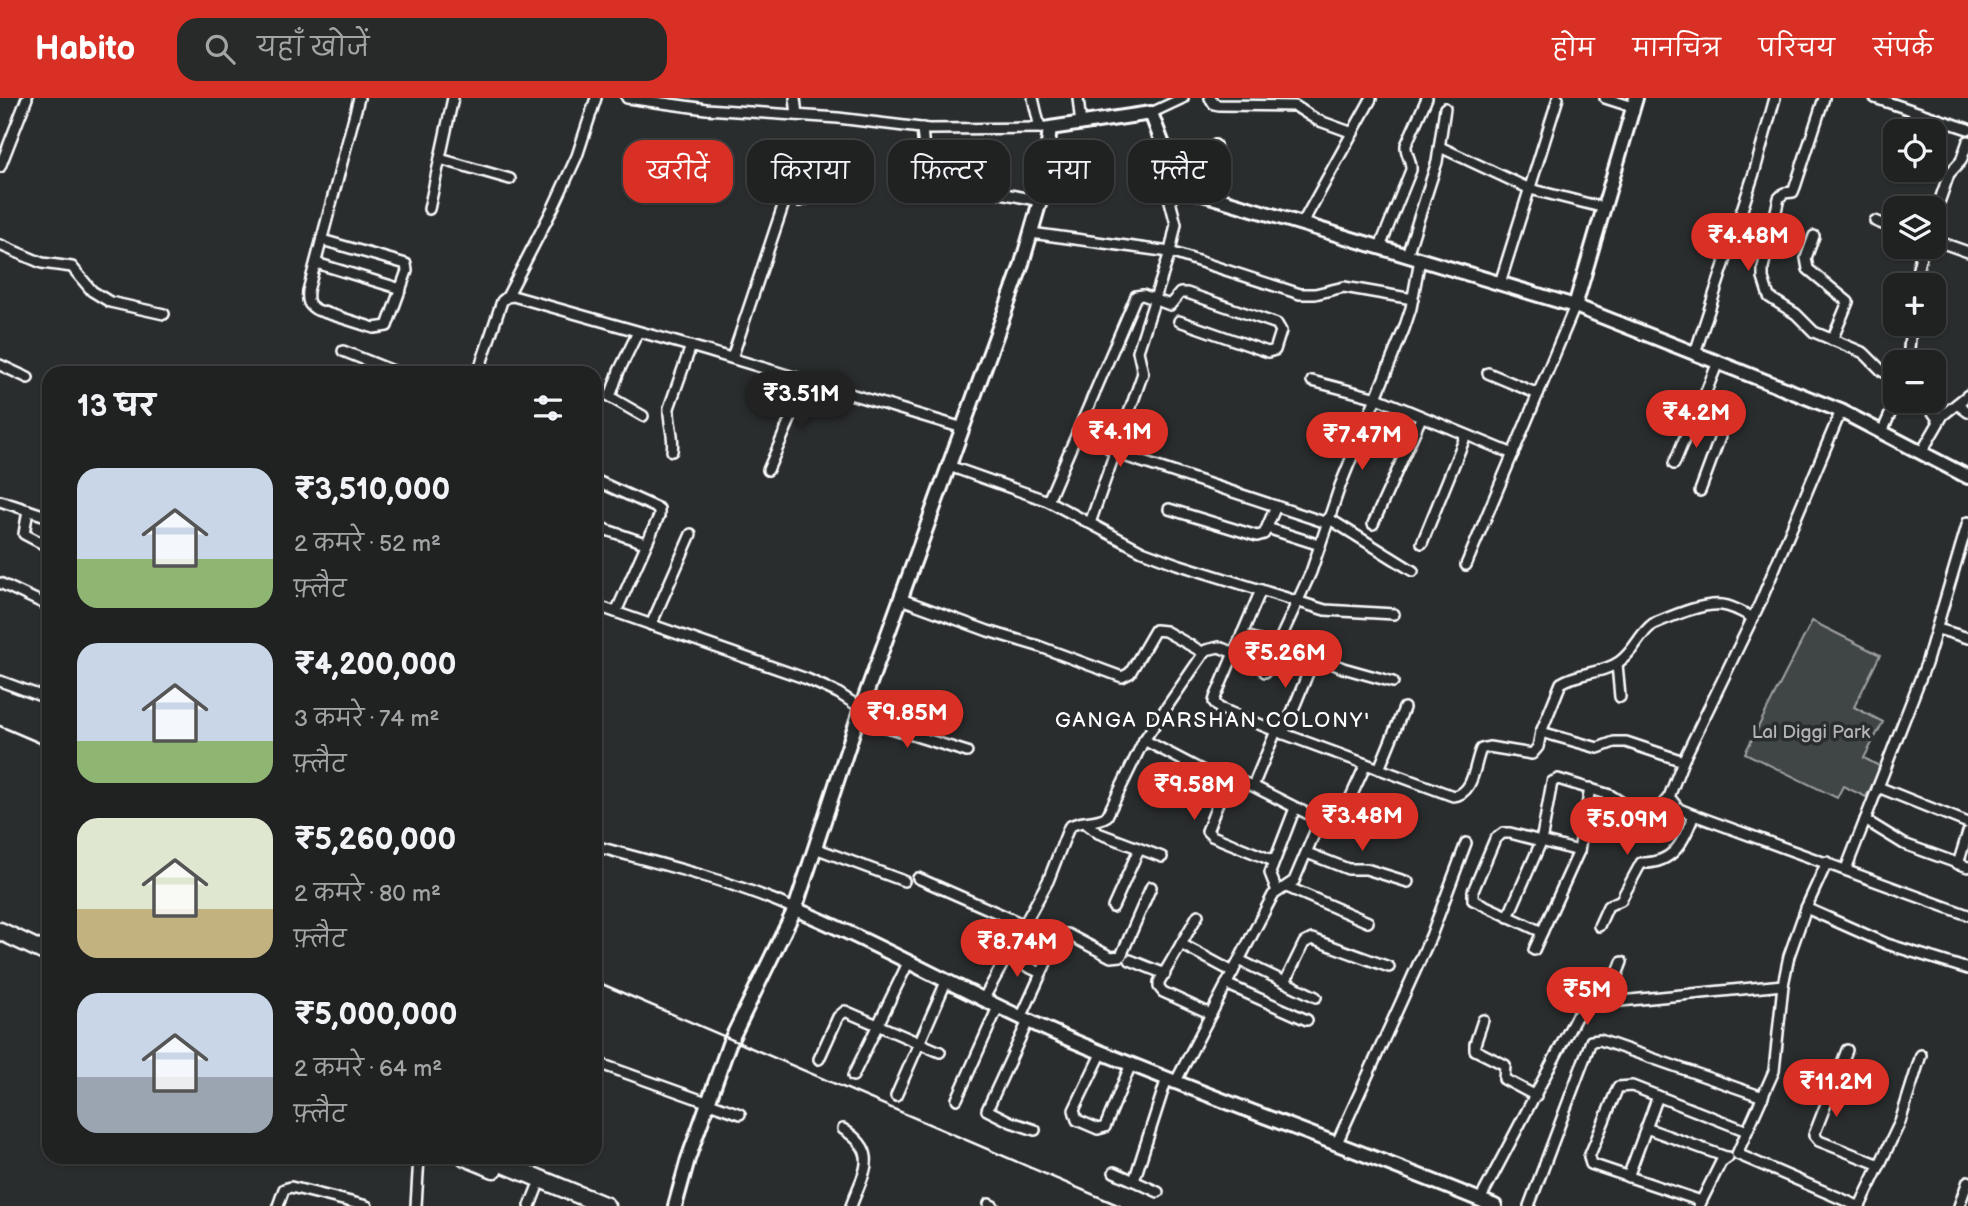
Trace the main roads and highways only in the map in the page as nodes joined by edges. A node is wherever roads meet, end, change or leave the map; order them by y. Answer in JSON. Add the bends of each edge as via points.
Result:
{"nodes":[{"id":1,"x":0,"y":931,"type":"edge"},
{"id":2,"x":0,"y":942,"type":"edge"},
{"id":3,"x":42,"y":951,"type":"edge"},
{"id":4,"x":42,"y":961,"type":"edge"},
{"id":5,"x":482,"y":1164,"type":"edge"},
{"id":6,"x":504,"y":1164,"type":"edge"},
{"id":7,"x":580,"y":1206,"type":"edge"},
{"id":8,"x":606,"y":1206,"type":"edge"}],
"edges":[{"from":1,"to":3,"type":"highway"},
{"from":2,"to":4,"type":"highway"},
{"from":5,"to":7,"type":"highway"},
{"from":6,"to":8,"type":"highway"}]}
